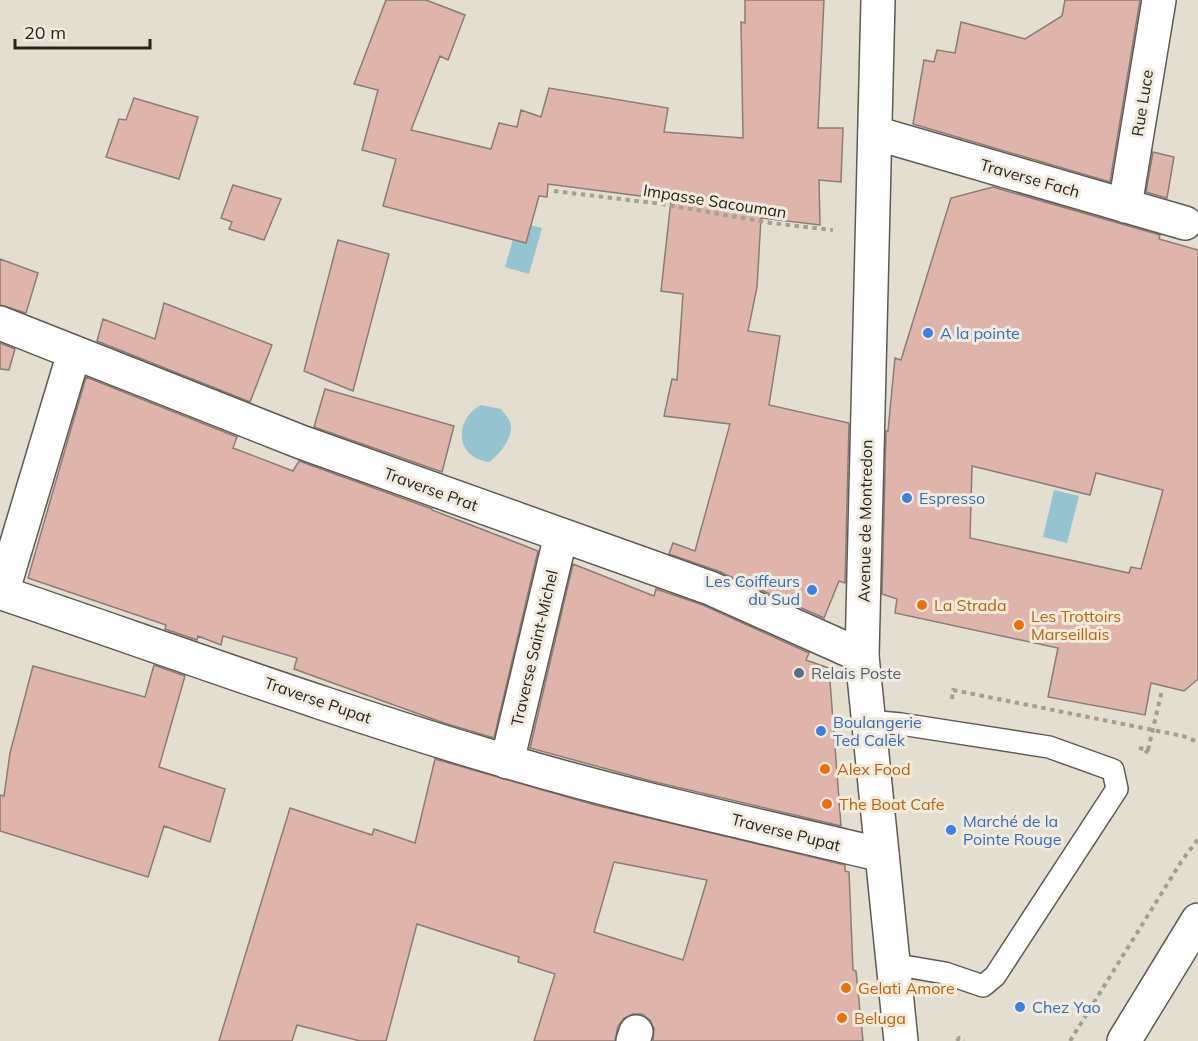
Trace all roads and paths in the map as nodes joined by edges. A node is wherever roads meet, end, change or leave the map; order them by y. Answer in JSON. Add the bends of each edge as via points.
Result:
{"nodes":[{"id":1,"x":878,"y":0,"type":"edge"},
{"id":2,"x":1159,"y":0,"type":"edge"},
{"id":3,"x":875,"y":133,"type":"junction"},
{"id":4,"x":554,"y":191,"type":"dead end"},
{"id":5,"x":1125,"y":206,"type":"junction"},
{"id":6,"x":1185,"y":223,"type":"dead end"},
{"id":7,"x":873,"y":234,"type":"junction"},
{"id":8,"x":0,"y":323,"type":"edge"},
{"id":9,"x":74,"y":352,"type":"junction"},
{"id":10,"x":561,"y":535,"type":"junction"},
{"id":11,"x":862,"y":656,"type":"junction"},
{"id":12,"x":1162,"y":690,"type":"dead end"},
{"id":13,"x":1057,"y":711,"type":"dead end"},
{"id":14,"x":868,"y":721,"type":"junction"},
{"id":15,"x":1198,"y":742,"type":"edge"},
{"id":16,"x":1148,"y":750,"type":"dead end"},
{"id":17,"x":507,"y":762,"type":"junction"},
{"id":18,"x":1198,"y":839,"type":"edge"},
{"id":19,"x":882,"y":855,"type":"junction"},
{"id":20,"x":1198,"y":920,"type":"edge"},
{"id":21,"x":892,"y":964,"type":"junction"},
{"id":22,"x":905,"y":1034,"type":"edge"},
{"id":23,"x":1123,"y":1037,"type":"edge"},
{"id":24,"x":957,"y":1041,"type":"edge"},
{"id":25,"x":964,"y":1041,"type":"edge"},
{"id":26,"x":1070,"y":1041,"type":"edge"}],
"edges":[{"from":1,"to":3,"type":"street","name":"Avenue de Montredon"},
{"from":2,"to":5,"type":"street","name":"Rue Luce"},
{"from":3,"to":5,"type":"street","name":"Traverse Fach"},
{"from":3,"to":7,"type":"street","name":"Avenue de Montredon"},
{"from":4,"to":7,"type":"path","name":"Impasse Sacouman"},
{"from":5,"to":6,"type":"street","name":"Traverse Fach"},
{"from":7,"to":11,"type":"street","name":"Avenue de Montredon"},
{"from":8,"to":9,"type":"street","name":"Traverse Prat"},
{"from":9,"to":10,"type":"street","name":"Traverse Prat","via":[[301,442]]},
{"from":9,"to":17,"type":"street","name":"Traverse Pupat","via":[[2,593]]},
{"from":10,"to":11,"type":"street","name":"Traverse Prat","via":[[710,588]]},
{"from":10,"to":17,"type":"street","name":"Traverse Saint-Michel"},
{"from":11,"to":14,"type":"street","name":"Avenue de Montredon"},
{"from":12,"to":16,"type":"path","bridge":true},
{"from":13,"to":15,"type":"path","via":[[1184,735]]},
{"from":14,"to":19,"type":"street","name":"Avenue de Montredon"},
{"from":14,"to":21,"type":"lane","via":[[1049,747],[1113,770],[1117,789],[995,976],[983,986],[945,973]]},
{"from":17,"to":19,"type":"street","name":"Traverse Pupat"},
{"from":18,"to":26,"type":"path"},
{"from":19,"to":21,"type":"street","name":"Avenue de Montredon"},
{"from":20,"to":23,"type":"street"},
{"from":21,"to":22,"type":"street","name":"Avenue de Montredon"},
{"from":24,"to":25,"type":"path"}]}
